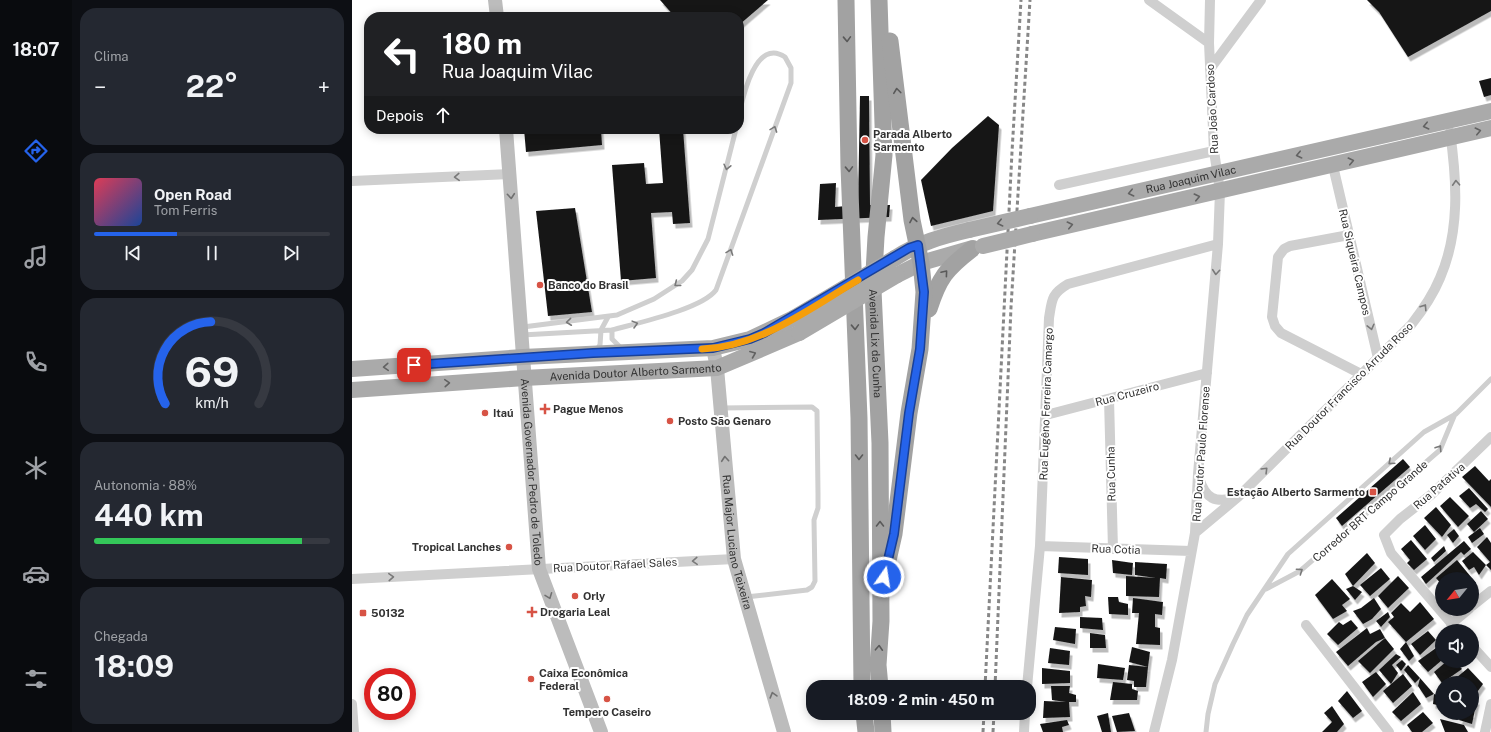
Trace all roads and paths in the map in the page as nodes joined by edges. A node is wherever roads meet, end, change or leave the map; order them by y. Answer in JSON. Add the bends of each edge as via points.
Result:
{"nodes":[{"id":1,"x":495,"y":0,"type":"edge"},
{"id":2,"x":846,"y":0,"type":"edge"},
{"id":3,"x":879,"y":0,"type":"edge"},
{"id":4,"x":1149,"y":0,"type":"edge"},
{"id":5,"x":1210,"y":0,"type":"edge"},
{"id":6,"x":1262,"y":0,"type":"edge"},
{"id":7,"x":496,"y":12,"type":"edge"},
{"id":8,"x":1209,"y":43,"type":"junction"},
{"id":9,"x":1210,"y":69,"type":"junction"},
{"id":10,"x":744,"y":94,"type":"edge"},
{"id":11,"x":1491,"y":111,"type":"edge"},
{"id":12,"x":1448,"y":121,"type":"junction"},
{"id":13,"x":1491,"y":128,"type":"edge"},
{"id":14,"x":506,"y":134,"type":"edge"},
{"id":15,"x":735,"y":134,"type":"edge"},
{"id":16,"x":1451,"y":138,"type":"junction"},
{"id":17,"x":1214,"y":151,"type":"junction"},
{"id":18,"x":1333,"y":166,"type":"junction"},
{"id":19,"x":510,"y":174,"type":"junction"},
{"id":20,"x":1216,"y":174,"type":"junction"},
{"id":21,"x":352,"y":181,"type":"edge"},
{"id":22,"x":1059,"y":185,"type":"dead end"},
{"id":23,"x":1220,"y":191,"type":"junction"},
{"id":24,"x":1349,"y":235,"type":"junction"},
{"id":25,"x":1218,"y":244,"type":"junction"},
{"id":26,"x":918,"y":245,"type":"junction"},
{"id":27,"x":977,"y":247,"type":"junction"},
{"id":28,"x":895,"y":258,"type":"joint"},
{"id":29,"x":921,"y":263,"type":"junction"},
{"id":30,"x":897,"y":276,"type":"joint"},
{"id":31,"x":608,"y":317,"type":"junction"},
{"id":32,"x":601,"y":330,"type":"junction"},
{"id":33,"x":612,"y":330,"type":"junction"},
{"id":34,"x":522,"y":331,"type":"junction"},
{"id":35,"x":713,"y":348,"type":"junction"},
{"id":36,"x":920,"y":349,"type":"junction"},
{"id":37,"x":626,"y":352,"type":"junction"},
{"id":38,"x":593,"y":353,"type":"junction"},
{"id":39,"x":523,"y":357,"type":"junction"},
{"id":40,"x":1378,"y":358,"type":"junction"},
{"id":41,"x":717,"y":368,"type":"junction"},
{"id":42,"x":352,"y":370,"type":"edge"},
{"id":43,"x":1207,"y":373,"type":"junction"},
{"id":44,"x":1361,"y":374,"type":"junction"},
{"id":45,"x":524,"y":378,"type":"junction"},
{"id":46,"x":1491,"y":379,"type":"edge"},
{"id":47,"x":352,"y":390,"type":"edge"},
{"id":48,"x":1109,"y":399,"type":"junction"},
{"id":49,"x":721,"y":408,"type":"junction"},
{"id":50,"x":1456,"y":414,"type":"junction"},
{"id":51,"x":1046,"y":415,"type":"junction"},
{"id":52,"x":1491,"y":437,"type":"edge"},
{"id":53,"x":1198,"y":474,"type":"junction"},
{"id":54,"x":1238,"y":497,"type":"junction"},
{"id":55,"x":1195,"y":533,"type":"junction"},
{"id":56,"x":1040,"y":546,"type":"junction"},
{"id":57,"x":1113,"y":549,"type":"junction"},
{"id":58,"x":1191,"y":551,"type":"junction"},
{"id":59,"x":734,"y":559,"type":"junction"},
{"id":60,"x":539,"y":569,"type":"junction"},
{"id":61,"x":352,"y":579,"type":"edge"},
{"id":62,"x":1266,"y":589,"type":"junction"},
{"id":63,"x":881,"y":591,"type":"junction"},
{"id":64,"x":1491,"y":591,"type":"edge"},
{"id":65,"x":745,"y":597,"type":"junction"},
{"id":66,"x":1479,"y":600,"type":"edge"},
{"id":67,"x":1463,"y":616,"type":"edge"},
{"id":68,"x":1451,"y":624,"type":"edge"},
{"id":69,"x":1456,"y":624,"type":"edge"},
{"id":70,"x":1306,"y":625,"type":"dead end"},
{"id":71,"x":1479,"y":654,"type":"edge"},
{"id":72,"x":1491,"y":667,"type":"edge"},
{"id":73,"x":862,"y":680,"type":"edge"},
{"id":74,"x":879,"y":680,"type":"edge"},
{"id":75,"x":1028,"y":680,"type":"edge"},
{"id":76,"x":352,"y":704,"type":"edge"},
{"id":77,"x":1491,"y":704,"type":"edge"},
{"id":78,"x":865,"y":720,"type":"edge"},
{"id":79,"x":882,"y":720,"type":"edge"},
{"id":80,"x":1025,"y":720,"type":"edge"},
{"id":81,"x":354,"y":732,"type":"edge"},
{"id":82,"x":601,"y":732,"type":"edge"},
{"id":83,"x":784,"y":732,"type":"edge"},
{"id":84,"x":866,"y":732,"type":"edge"},
{"id":85,"x":883,"y":732,"type":"edge"},
{"id":86,"x":1024,"y":732,"type":"edge"},
{"id":87,"x":1154,"y":732,"type":"edge"},
{"id":88,"x":1206,"y":732,"type":"edge"},
{"id":89,"x":1389,"y":732,"type":"edge"},
{"id":90,"x":1485,"y":732,"type":"edge"}],
"edges":[{"from":1,"to":7,"type":"main road"},
{"from":2,"to":73,"type":"highway","name":"Avenida Lix da Cunha","one_way":true,"via":[[849,167],[859,418]]},
{"from":26,"to":3,"type":"highway","one_way":true,"via":[[912,220],[892,58]]},
{"from":63,"to":3,"type":"highway","name":"Avenida Lix da Cunha","one_way":true,"via":[[880,443],[873,290],[884,155]]},
{"from":4,"to":8,"type":"street"},
{"from":5,"to":8,"type":"street","name":"Rua João Cardoso"},
{"from":6,"to":9,"type":"street"},
{"from":8,"to":9,"type":"street","name":"Rua João Cardoso"},
{"from":9,"to":17,"type":"street","name":"Rua João Cardoso"},
{"from":33,"to":10,"type":"lane","one_way":true,"via":[[706,300],[716,290],[791,83],[791,68],[785,57],[775,53],[757,61]]},
{"from":11,"to":12,"type":"main road","name":"Rua Joaquim Vilac"},
{"from":12,"to":16,"type":"street","name":"Rua Doutor Francisco Arruda Roso"},
{"from":12,"to":20,"type":"main road","name":"Rua Joaquim Vilac","one_way":true},
{"from":16,"to":13,"type":"main road","name":"Rua Joaquim Vilac","one_way":true},
{"from":14,"to":19,"type":"main road","name":"Avenida Governador Pedro de Toledo"},
{"from":15,"to":31,"type":"lane","one_way":true,"via":[[708,239],[692,270],[654,299]]},
{"from":18,"to":16,"type":"main road","name":"Rua Joaquim Vilac","one_way":true},
{"from":40,"to":16,"type":"street","name":"Rua Doutor Francisco Arruda Roso","one_way":true,"via":[[1411,325],[1425,306],[1440,278],[1450,249],[1456,214]]},
{"from":17,"to":20,"type":"street","name":"Rua João Cardoso"},
{"from":17,"to":22,"type":"street"},
{"from":18,"to":23,"type":"main road","name":"Rua Joaquim Vilac"},
{"from":18,"to":24,"type":"street","name":"Rua Siqueira Campos"},
{"from":19,"to":21,"type":"street","one_way":true},
{"from":19,"to":34,"type":"main road","name":"Avenida Governador Pedro de Toledo","one_way":true},
{"from":20,"to":23,"type":"street","name":"Rua Doutor Paulo Florense"},
{"from":20,"to":26,"type":"main road","name":"Rua Joaquim Vilac","one_way":true,"bridge":true,"via":[[939,237]]},
{"from":23,"to":25,"type":"street","name":"Rua Doutor Paulo Florense"},
{"from":27,"to":23,"type":"main road","name":"Rua Joaquim Vilac","one_way":true,"bridge":true},
{"from":24,"to":40,"type":"street","name":"Rua Siqueira Campos","one_way":true},
{"from":24,"to":44,"type":"street","via":[[1284,249],[1278,257],[1272,316],[1275,326],[1281,333]]},
{"from":25,"to":43,"type":"street","name":"Rua Doutor Paulo Florense","one_way":true},
{"from":25,"to":51,"type":"street","name":"Rua Eugêno Ferreira Camargo","via":[[1068,284],[1055,294],[1049,318]]},
{"from":26,"to":28,"type":"main road","name":"Rua Joaquim Vilac"},
{"from":26,"to":29,"type":"highway"},
{"from":27,"to":29,"type":"main road","name":"Rua Joaquim Vilac"},
{"from":36,"to":27,"type":"highway","one_way":true,"via":[[936,287],[954,263]]},
{"from":28,"to":35,"type":"main road","name":"Avenida Doutor Alberto Sarmento","bridge":true,"via":[[794,318],[750,339]]},
{"from":29,"to":30,"type":"main road","name":"Rua Joaquim Vilac"},
{"from":29,"to":36,"type":"highway","via":[[924,292]]},
{"from":41,"to":30,"type":"main road","name":"Avenida Doutor Alberto Sarmento","one_way":true,"bridge":true,"via":[[799,333]]},
{"from":31,"to":32,"type":"lane"},
{"from":31,"to":34,"type":"lane","one_way":true},
{"from":32,"to":33,"type":"lane"},
{"from":32,"to":34,"type":"lane"},
{"from":32,"to":38,"type":"lane","via":[[600,344]]},
{"from":33,"to":37,"type":"lane","via":[[612,340]]},
{"from":34,"to":39,"type":"main road","name":"Avenida Governador Pedro de Toledo"},
{"from":35,"to":37,"type":"main road","name":"Avenida Doutor Alberto Sarmento"},
{"from":35,"to":41,"type":"main road","name":"Rua Major Luciano Teixeira"},
{"from":36,"to":63,"type":"highway","via":[[894,534]]},
{"from":37,"to":38,"type":"main road","name":"Avenida Doutor Alberto Sarmento"},
{"from":38,"to":39,"type":"main road","name":"Avenida Doutor Alberto Sarmento"},
{"from":39,"to":42,"type":"main road","name":"Avenida Doutor Alberto Sarmento","one_way":true},
{"from":39,"to":45,"type":"main road","name":"Avenida Governador Pedro de Toledo"},
{"from":40,"to":44,"type":"street","name":"Rua Doutor Francisco Arruda Roso"},
{"from":41,"to":45,"type":"main road","name":"Avenida Doutor Alberto Sarmento"},
{"from":41,"to":49,"type":"main road","name":"Rua Major Luciano Teixeira"},
{"from":43,"to":48,"type":"street","name":"Rua Cruzeiro"},
{"from":43,"to":53,"type":"street","name":"Rua Doutor Paulo Florense"},
{"from":54,"to":44,"type":"street","name":"Rua Doutor Francisco Arruda Roso","one_way":true},
{"from":47,"to":45,"type":"main road","name":"Avenida Doutor Alberto Sarmento","one_way":true},
{"from":45,"to":60,"type":"main road","name":"Avenida Governador Pedro de Toledo"},
{"from":46,"to":50,"type":"lane","name":"Corredor BRT Campo Grande"},
{"from":48,"to":51,"type":"street","name":"Rua Cruzeiro"},
{"from":48,"to":57,"type":"street","name":"Rua Cunha"},
{"from":59,"to":49,"type":"main road","name":"Rua Major Luciano Teixeira","one_way":true},
{"from":49,"to":65,"type":"lane","via":[[812,407],[817,411],[818,508],[814,520],[815,581],[807,590]]},
{"from":50,"to":62,"type":"lane","name":"Corredor BRT Campo Grande","one_way":true,"via":[[1424,432],[1288,554]]},
{"from":62,"to":50,"type":"lane","name":"Corredor BRT Campo Grande","one_way":true,"via":[[1300,571],[1440,450]]},
{"from":51,"to":56,"type":"street","name":"Rua Eugêno Ferreira Camargo"},
{"from":52,"to":68,"type":"street","name":"Rua Patativa","via":[[1432,494],[1386,532],[1385,540],[1391,553]]},
{"from":53,"to":54,"type":"street","via":[[1202,486],[1210,497],[1221,501]]},
{"from":53,"to":55,"type":"street","name":"Rua Doutor Paulo Florense"},
{"from":54,"to":55,"type":"street","name":"Rua Doutor Francisco Arruda Roso"},
{"from":55,"to":58,"type":"street","name":"Rua Doutor Paulo Florense"},
{"from":56,"to":57,"type":"street","name":"Rua Cotia"},
{"from":56,"to":75,"type":"street","name":"Rua Eugêno Ferreira Camargo"},
{"from":57,"to":58,"type":"street","name":"Rua Cotia"},
{"from":58,"to":87,"type":"street","name":"Rua Doutor Paulo Florense","via":[[1172,660]]},
{"from":59,"to":60,"type":"street","name":"Rua Doutor Rafael Sales","one_way":true},
{"from":59,"to":65,"type":"main road","name":"Rua Major Luciano Teixeira"},
{"from":61,"to":60,"type":"street","name":"Rua Doutor Rafael Sales","one_way":true},
{"from":60,"to":82,"type":"main road","name":"Avenida Governador Pedro de Toledo","one_way":true},
{"from":62,"to":88,"type":"lane","name":"Corredor BRT Campo Grande","via":[[1247,615],[1215,684]]},
{"from":74,"to":63,"type":"highway","name":"Avenida Lix da Cunha","one_way":true},
{"from":64,"to":66,"type":"street"},
{"from":83,"to":65,"type":"main road","name":"Rua Major Luciano Teixeira","one_way":true},
{"from":67,"to":69,"type":"street"},
{"from":70,"to":89,"type":"street"},
{"from":71,"to":72,"type":"street"},
{"from":76,"to":81,"type":"street"},
{"from":77,"to":90,"type":"street"},
{"from":78,"to":84,"type":"highway"},
{"from":79,"to":85,"type":"highway"},
{"from":80,"to":86,"type":"street"}]}
